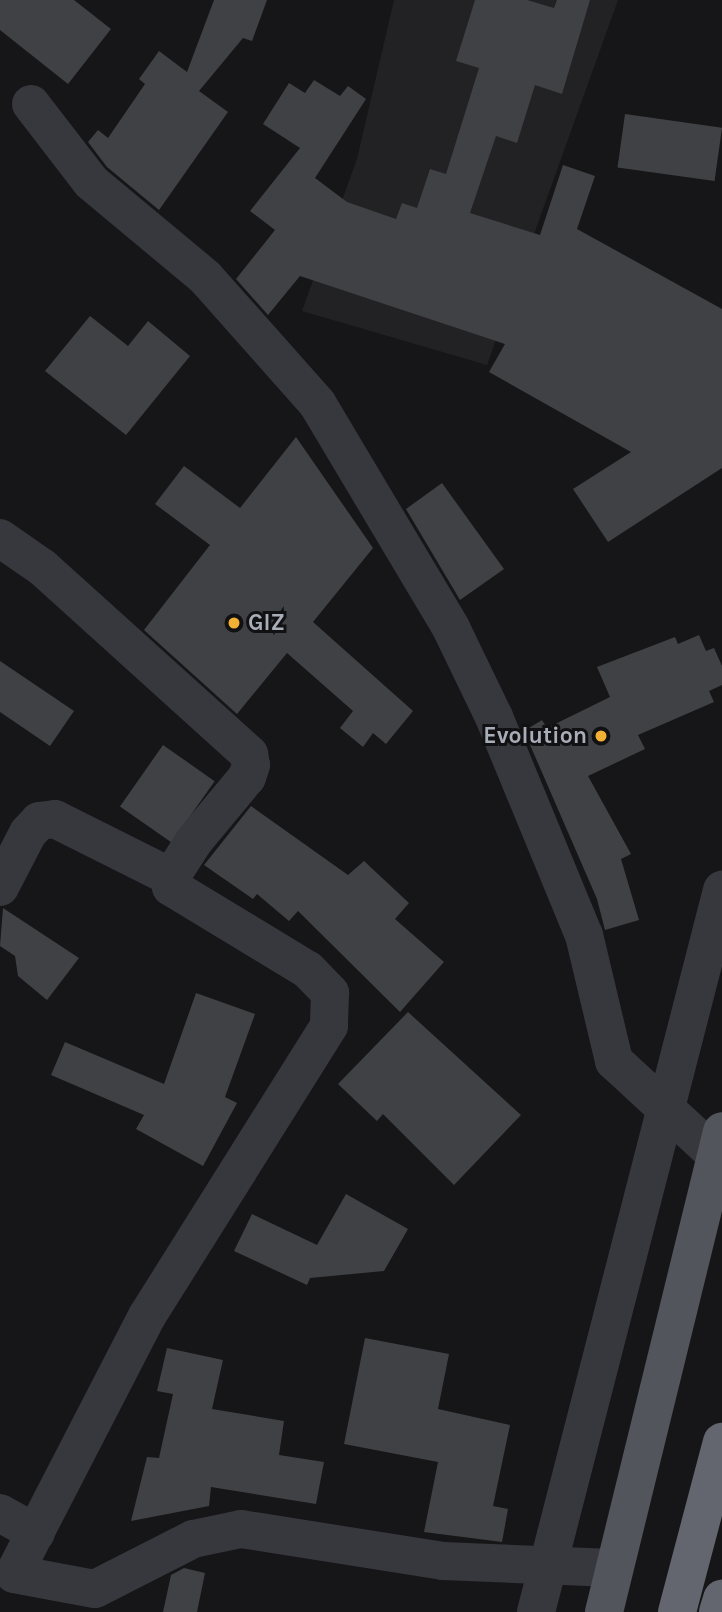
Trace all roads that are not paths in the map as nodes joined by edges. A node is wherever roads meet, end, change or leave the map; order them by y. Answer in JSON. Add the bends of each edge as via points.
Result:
{"nodes":[{"id":1,"x":31,"y":104,"type":"dead end"},
{"id":2,"x":0,"y":538,"type":"edge"},
{"id":3,"x":171,"y":877,"type":"junction"},
{"id":4,"x":0,"y":887,"type":"edge"},
{"id":5,"x":722,"y":890,"type":"edge"},
{"id":6,"x":667,"y":1114,"type":"junction"},
{"id":7,"x":719,"y":1143,"type":"edge"},
{"id":8,"x":722,"y":1442,"type":"edge"},
{"id":9,"x":0,"y":1513,"type":"edge"},
{"id":10,"x":36,"y":1533,"type":"junction"},
{"id":11,"x":548,"y":1567,"type":"junction"},
{"id":12,"x":612,"y":1569,"type":"junction"},
{"id":13,"x":7,"y":1588,"type":"edge"},
{"id":14,"x":722,"y":1599,"type":"edge"},
{"id":15,"x":536,"y":1612,"type":"edge"},
{"id":16,"x":604,"y":1612,"type":"edge"},
{"id":17,"x":677,"y":1612,"type":"edge"},
{"id":18,"x":718,"y":1612,"type":"edge"}],
"edges":[{"from":1,"to":6,"type":"street","via":[[91,182],[205,276],[317,403],[451,628],[494,717],[584,935],[614,1061]]},
{"from":2,"to":3,"type":"street","via":[[43,568],[248,754],[247,777]]},
{"from":3,"to":4,"type":"street","via":[[55,818],[39,821],[28,834]]},
{"from":3,"to":10,"type":"street","via":[[171,887],[180,895],[308,970],[330,993],[329,1026],[147,1316]]},
{"from":5,"to":6,"type":"street"},
{"from":6,"to":7,"type":"street"},
{"from":6,"to":11,"type":"street"},
{"from":7,"to":12,"type":"main road"},
{"from":8,"to":17,"type":"highway"},
{"from":9,"to":10,"type":"street"},
{"from":10,"to":13,"type":"street"},
{"from":11,"to":12,"type":"street"},
{"from":11,"to":13,"type":"street","via":[[443,1561],[241,1529],[193,1539],[95,1589]]},
{"from":11,"to":15,"type":"street"},
{"from":12,"to":16,"type":"main road"},
{"from":14,"to":18,"type":"highway"}]}
